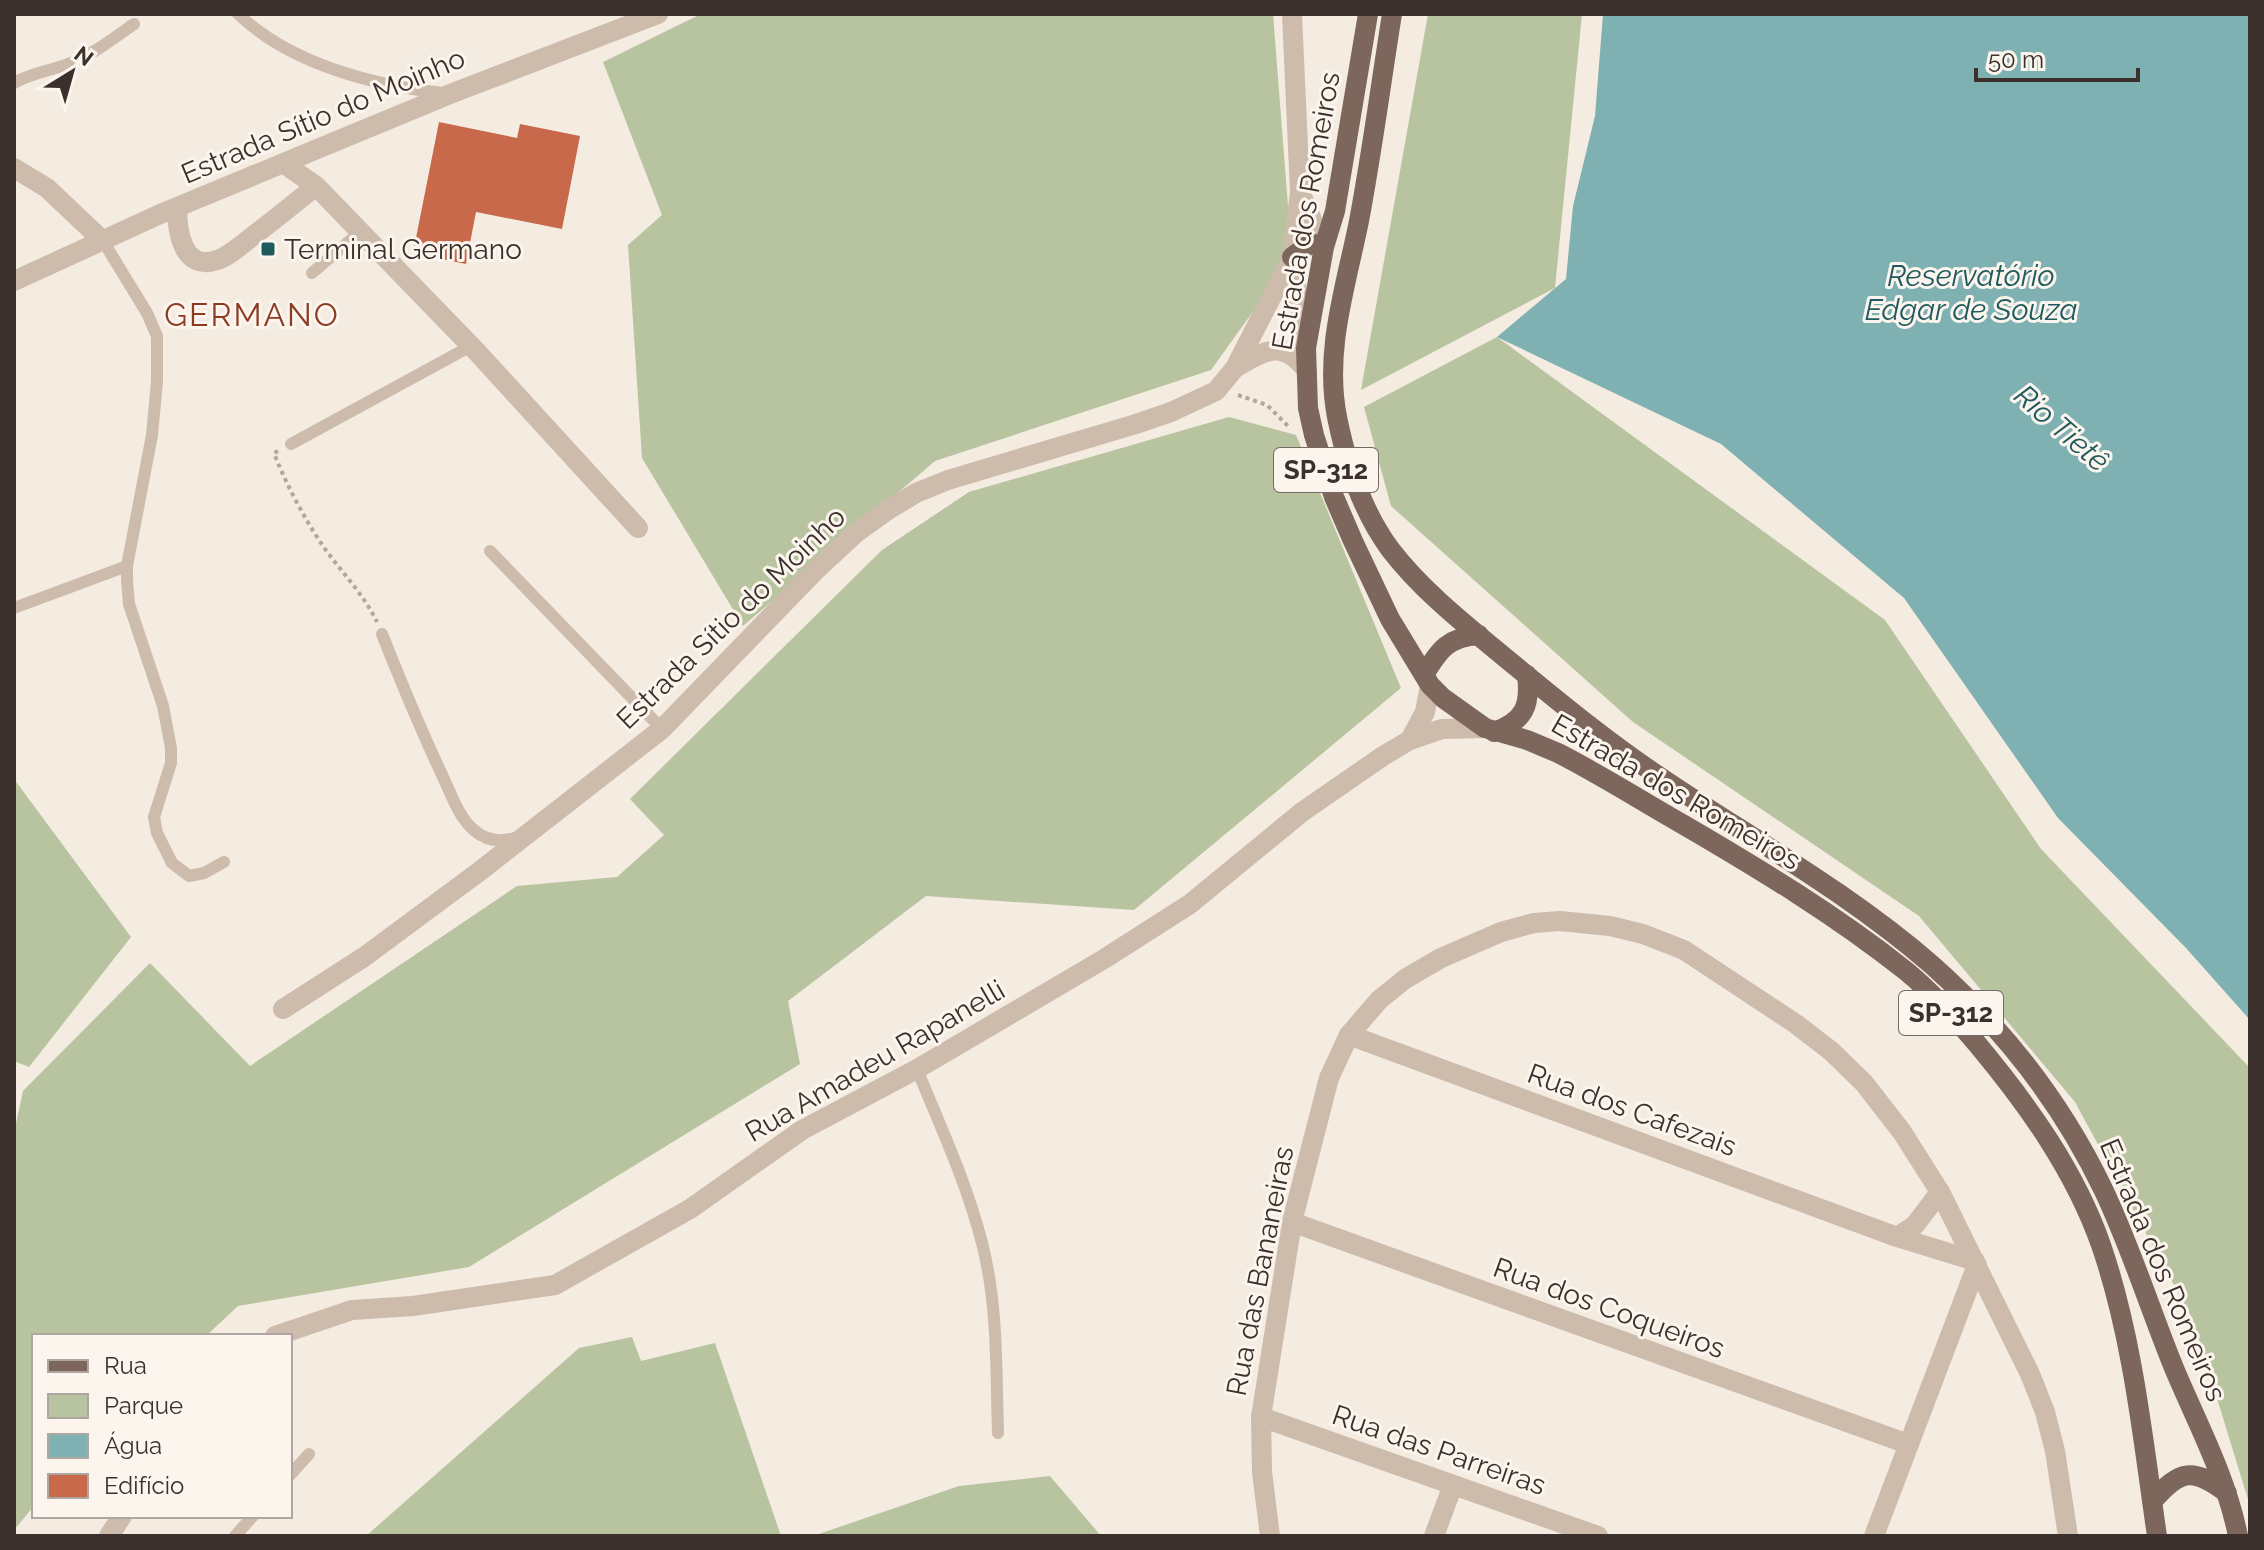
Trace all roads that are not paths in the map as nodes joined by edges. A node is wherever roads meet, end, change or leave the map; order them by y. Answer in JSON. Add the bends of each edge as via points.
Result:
{"nodes":[{"id":1,"x":238,"y":14,"type":"edge"},
{"id":2,"x":658,"y":14,"type":"edge"},
{"id":3,"x":1292,"y":14,"type":"edge"},
{"id":4,"x":1368,"y":14,"type":"edge"},
{"id":5,"x":1392,"y":14,"type":"edge"},
{"id":6,"x":134,"y":24,"type":"dead end"},
{"id":7,"x":14,"y":83,"type":"edge"},
{"id":8,"x":450,"y":94,"type":"junction"},
{"id":9,"x":283,"y":163,"type":"junction"},
{"id":10,"x":14,"y":168,"type":"edge"},
{"id":11,"x":316,"y":186,"type":"junction"},
{"id":12,"x":1300,"y":192,"type":"junction"},
{"id":13,"x":177,"y":207,"type":"junction"},
{"id":14,"x":360,"y":232,"type":"junction"},
{"id":15,"x":103,"y":241,"type":"junction"},
{"id":16,"x":1324,"y":247,"type":"junction"},
{"id":17,"x":1292,"y":257,"type":"junction"},
{"id":18,"x":312,"y":273,"type":"dead end"},
{"id":19,"x":14,"y":281,"type":"edge"},
{"id":20,"x":1337,"y":323,"type":"junction"},
{"id":21,"x":471,"y":346,"type":"junction"},
{"id":22,"x":1306,"y":348,"type":"junction"},
{"id":23,"x":1235,"y":368,"type":"junction"},
{"id":24,"x":1307,"y":371,"type":"junction"},
{"id":25,"x":291,"y":444,"type":"road end"},
{"id":26,"x":638,"y":528,"type":"dead end"},
{"id":27,"x":490,"y":551,"type":"dead end"},
{"id":28,"x":127,"y":566,"type":"junction"},
{"id":29,"x":14,"y":608,"type":"edge"},
{"id":30,"x":382,"y":634,"type":"road end"},
{"id":31,"x":1479,"y":635,"type":"junction"},
{"id":32,"x":1527,"y":675,"type":"junction"},
{"id":33,"x":1427,"y":680,"type":"junction"},
{"id":34,"x":662,"y":729,"type":"junction"},
{"id":35,"x":1489,"y":730,"type":"junction"},
{"id":36,"x":1410,"y":740,"type":"junction"},
{"id":37,"x":530,"y":833,"type":"junction"},
{"id":38,"x":224,"y":862,"type":"dead end"},
{"id":39,"x":283,"y":1009,"type":"dead end"},
{"id":40,"x":1349,"y":1035,"type":"junction"},
{"id":41,"x":917,"y":1069,"type":"junction"},
{"id":42,"x":1940,"y":1192,"type":"junction"},
{"id":43,"x":1292,"y":1222,"type":"junction"},
{"id":44,"x":1897,"y":1237,"type":"junction"},
{"id":45,"x":1976,"y":1263,"type":"junction"},
{"id":46,"x":279,"y":1334,"type":"edge"},
{"id":47,"x":1261,"y":1417,"type":"junction"},
{"id":48,"x":998,"y":1433,"type":"dead end"},
{"id":49,"x":1908,"y":1444,"type":"junction"},
{"id":50,"x":309,"y":1454,"type":"dead end"},
{"id":51,"x":292,"y":1473,"type":"edge"},
{"id":52,"x":1453,"y":1485,"type":"junction"},
{"id":53,"x":2227,"y":1493,"type":"junction"},
{"id":54,"x":2152,"y":1502,"type":"junction"},
{"id":55,"x":121,"y":1518,"type":"edge"},
{"id":56,"x":251,"y":1518,"type":"edge"},
{"id":57,"x":109,"y":1536,"type":"edge"},
{"id":58,"x":235,"y":1536,"type":"edge"},
{"id":59,"x":1270,"y":1536,"type":"edge"},
{"id":60,"x":1434,"y":1536,"type":"edge"},
{"id":61,"x":1598,"y":1536,"type":"edge"},
{"id":62,"x":1874,"y":1536,"type":"edge"},
{"id":63,"x":2068,"y":1536,"type":"edge"},
{"id":64,"x":2157,"y":1536,"type":"edge"},
{"id":65,"x":2238,"y":1536,"type":"edge"}],
"edges":[{"from":1,"to":8,"type":"lane","via":[[259,34],[331,67],[403,89]]},
{"from":2,"to":8,"type":"street","name":"Estrada Sítio do Moinho"},
{"from":3,"to":12,"type":"street"},
{"from":4,"to":16,"type":"main road","name":"Estrada dos Romeiros","number":"SP-312","via":[[1335,211]]},
{"from":5,"to":20,"type":"main road","name":"Estrada dos Romeiros","number":"SP-312"},
{"from":6,"to":7,"type":"lane","via":[[86,56]]},
{"from":8,"to":9,"type":"street","name":"Estrada Sítio do Moinho"},
{"from":9,"to":11,"type":"street"},
{"from":9,"to":13,"type":"street","name":"Estrada Sítio do Moinho"},
{"from":10,"to":15,"type":"street","via":[[47,188]]},
{"from":11,"to":13,"type":"street","via":[[214,262],[185,252]]},
{"from":11,"to":14,"type":"street"},
{"from":12,"to":16,"type":"street"},
{"from":12,"to":17,"type":"street"},
{"from":13,"to":15,"type":"street","name":"Estrada Sítio do Moinho"},
{"from":14,"to":18,"type":"lane"},
{"from":14,"to":21,"type":"street"},
{"from":15,"to":19,"type":"street","name":"Estrada Sítio do Moinho"},
{"from":15,"to":28,"type":"lane","via":[[157,336],[152,435]]},
{"from":16,"to":17,"type":"main road","via":[[1311,243]]},
{"from":16,"to":20,"type":"main road"},
{"from":16,"to":22,"type":"main road","name":"Estrada dos Romeiros","number":"SP-312"},
{"from":17,"to":22,"type":"street"},
{"from":17,"to":23,"type":"street","name":"Estrada Sítio do Moinho"},
{"from":20,"to":31,"type":"main road","name":"Estrada dos Romeiros","number":"SP-312","via":[[1332,360],[1336,414],[1371,517],[1389,548],[1417,579]]},
{"from":21,"to":25,"type":"lane"},
{"from":21,"to":26,"type":"street"},
{"from":22,"to":24,"type":"main road","name":"Estrada dos Romeiros","number":"SP-312"},
{"from":23,"to":24,"type":"street","via":[[1270,350],[1285,351]]},
{"from":23,"to":34,"type":"street","name":"Estrada Sítio do Moinho","via":[[1216,391],[1171,412],[959,476],[888,510],[815,571]]},
{"from":24,"to":33,"type":"main road","name":"Estrada dos Romeiros","number":"SP-312","via":[[1308,408],[1334,497],[1390,619]]},
{"from":27,"to":34,"type":"lane"},
{"from":28,"to":29,"type":"lane"},
{"from":28,"to":38,"type":"lane","via":[[129,604],[163,706],[171,748],[154,817],[157,833],[172,863],[189,876]]},
{"from":30,"to":37,"type":"lane","via":[[460,813],[492,840]]},
{"from":31,"to":32,"type":"main road","name":"Estrada dos Romeiros","number":"SP-312"},
{"from":31,"to":33,"type":"main road","via":[[1460,636],[1444,647]]},
{"from":32,"to":35,"type":"main road","via":[[1530,694],[1525,709],[1517,720]]},
{"from":32,"to":53,"type":"main road","name":"Estrada dos Romeiros","number":"SP-312","via":[[1661,778],[1889,930],[1995,1029],[2055,1105],[2103,1189]]},
{"from":33,"to":35,"type":"main road","name":"Estrada dos Romeiros","number":"SP-312"},
{"from":33,"to":36,"type":"street","via":[[1425,712]]},
{"from":34,"to":37,"type":"street","name":"Estrada Sítio do Moinho"},
{"from":35,"to":36,"type":"street","name":"Rua Amadeu Rapanelli","via":[[1442,729]]},
{"from":35,"to":54,"type":"main road","name":"Estrada dos Romeiros","number":"SP-312","via":[[1568,758],[1739,857],[1909,973],[1956,1018],[2035,1118],[2100,1242],[2128,1351]]},
{"from":36,"to":41,"type":"street","name":"Rua Amadeu Rapanelli","via":[[1302,812],[1190,904]]},
{"from":37,"to":39,"type":"street","name":"Estrada Sítio do Moinho","via":[[364,957]]},
{"from":40,"to":42,"type":"street","name":"Rua das Bananeiras","via":[[1405,979],[1501,932],[1560,921],[1643,934],[1718,971],[1831,1051],[1893,1120]]},
{"from":40,"to":43,"type":"street","name":"Rua das Bananeiras","via":[[1329,1078]]},
{"from":40,"to":44,"type":"street","name":"Rua dos Cafezais"},
{"from":41,"to":46,"type":"street","name":"Rua Amadeu Rapanelli","via":[[802,1130],[690,1209],[555,1285],[352,1310]]},
{"from":41,"to":48,"type":"lane","via":[[983,1243],[995,1319]]},
{"from":42,"to":44,"type":"street","via":[[1915,1225]]},
{"from":42,"to":45,"type":"street","name":"Rua das Bananeiras"},
{"from":43,"to":47,"type":"street","name":"Rua das Bananeiras"},
{"from":43,"to":49,"type":"street","name":"Rua dos Coqueiros"},
{"from":44,"to":45,"type":"street","name":"Rua dos Cafezais"},
{"from":45,"to":49,"type":"street"},
{"from":45,"to":63,"type":"street","name":"Rua das Bananeiras","via":[[2045,1412]]},
{"from":47,"to":52,"type":"street","name":"Rua das Parreiras"},
{"from":47,"to":59,"type":"street","name":"Rua das Bananeiras"},
{"from":49,"to":62,"type":"street"},
{"from":50,"to":51,"type":"lane"},
{"from":52,"to":60,"type":"street"},
{"from":52,"to":61,"type":"street","name":"Rua das Parreiras"},
{"from":53,"to":54,"type":"main road","via":[[2197,1474],[2185,1474]]},
{"from":53,"to":65,"type":"main road","name":"Estrada dos Romeiros","number":"SP-312"},
{"from":54,"to":64,"type":"main road","name":"Estrada dos Romeiros","number":"SP-312"},
{"from":55,"to":57,"type":"street"},
{"from":56,"to":58,"type":"lane"}]}
